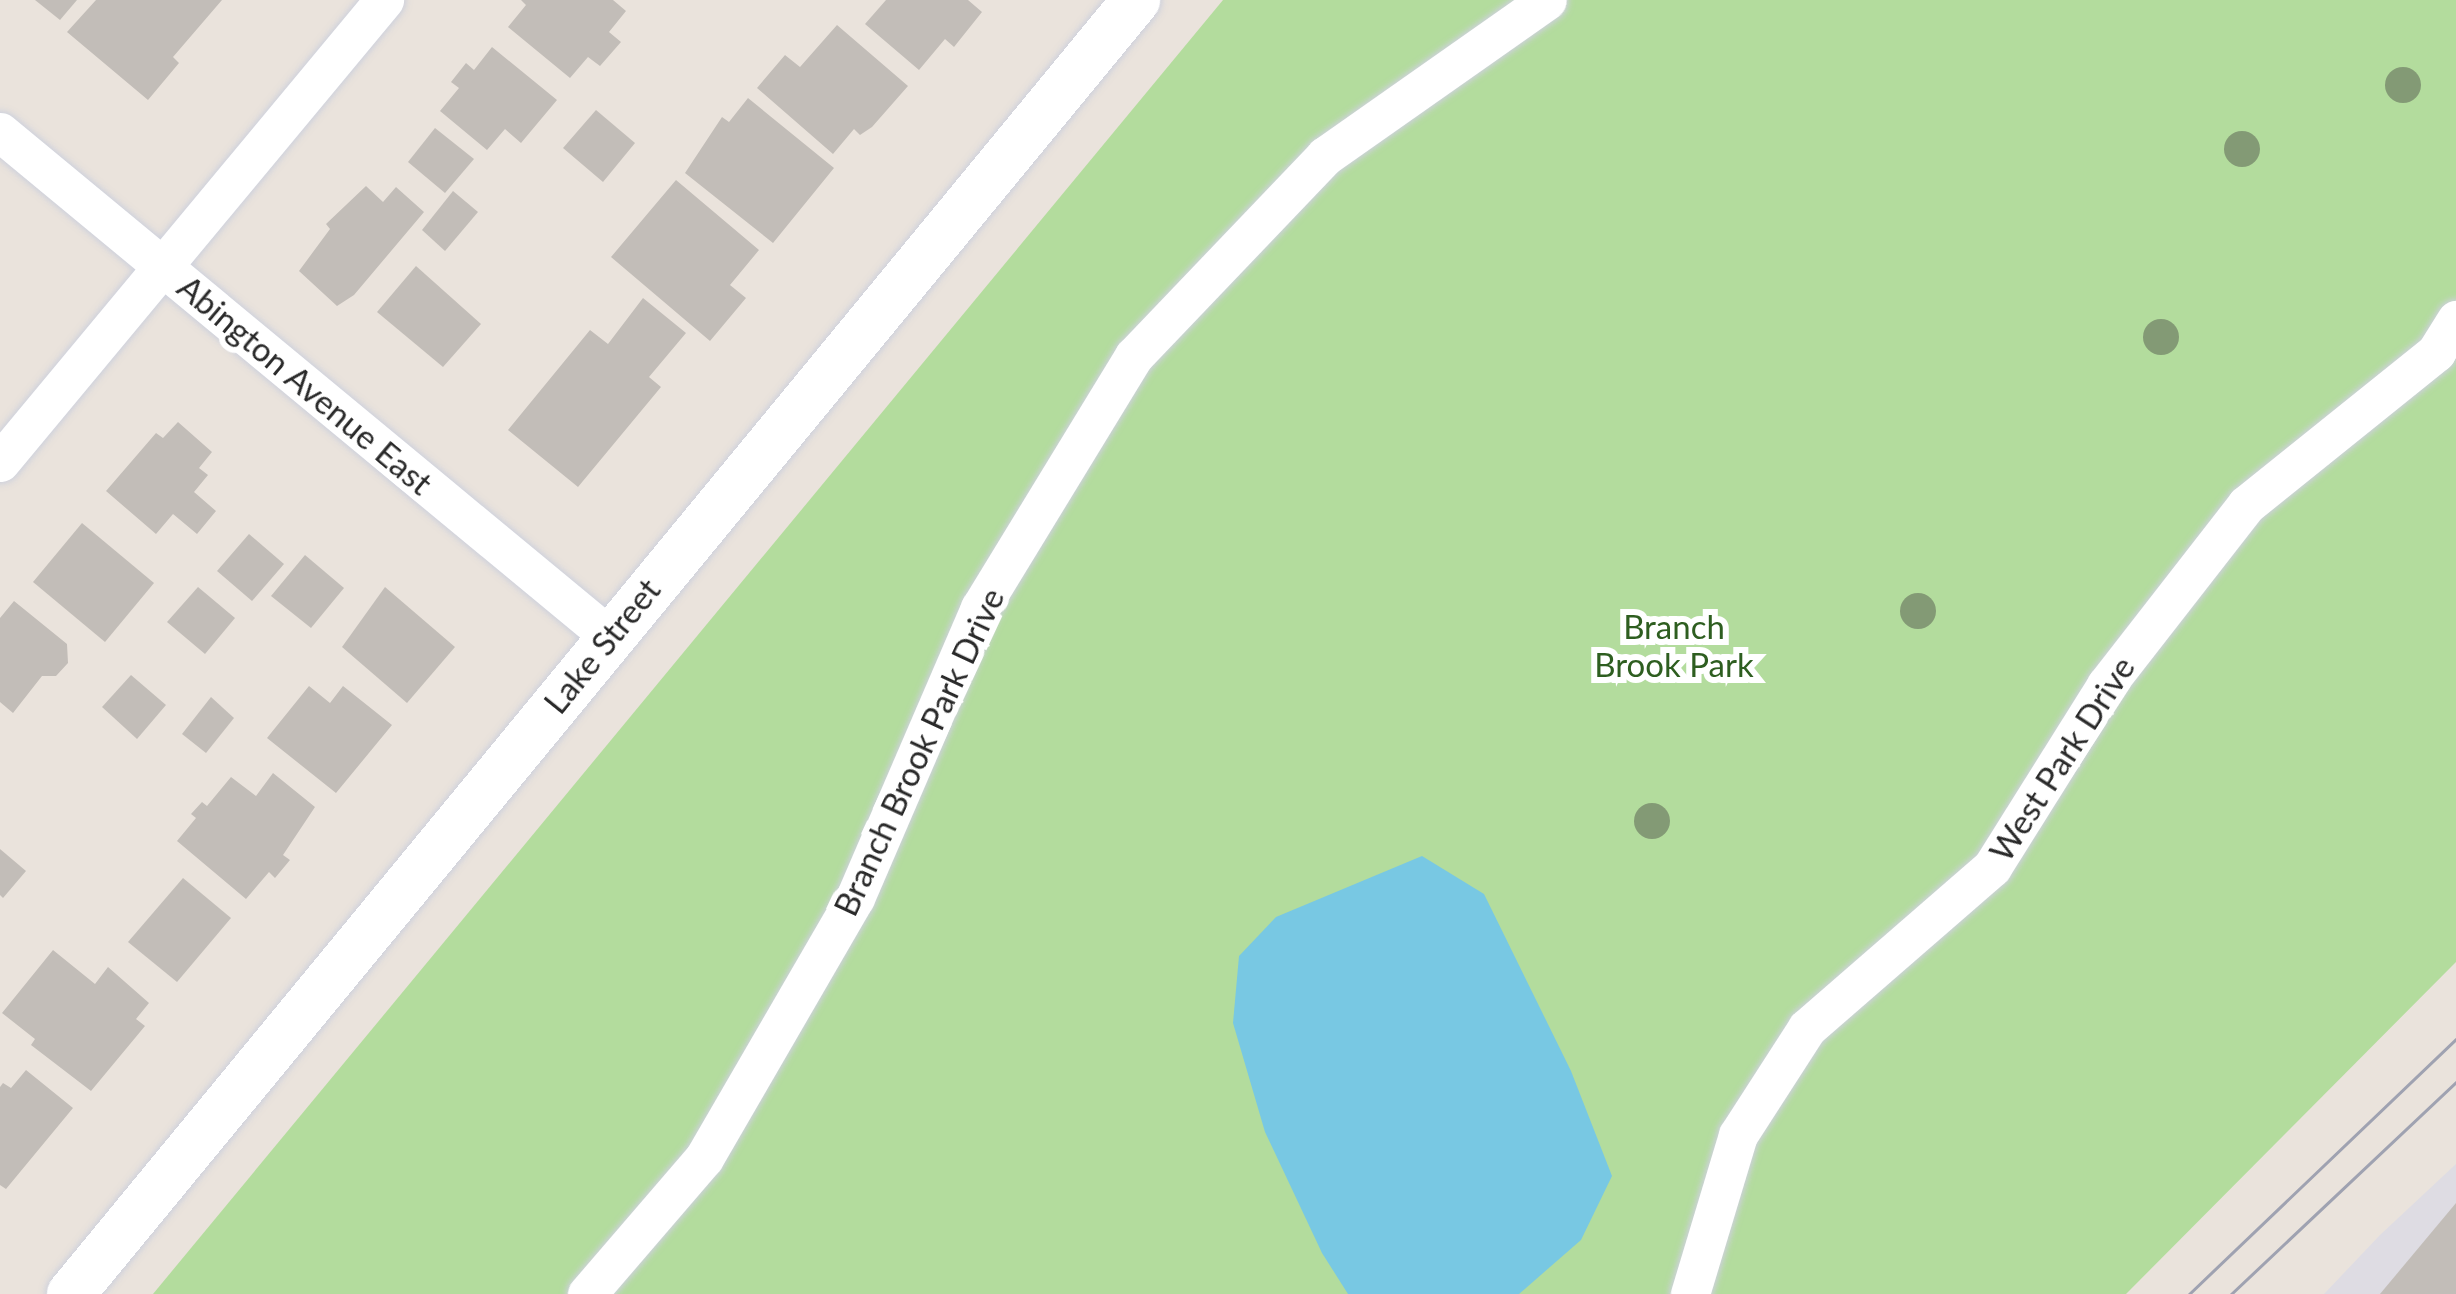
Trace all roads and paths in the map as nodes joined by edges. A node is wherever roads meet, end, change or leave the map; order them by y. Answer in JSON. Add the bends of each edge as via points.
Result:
{"nodes":[{"id":1,"x":384,"y":0,"type":"edge"},
{"id":2,"x":1136,"y":0,"type":"edge"},
{"id":3,"x":1546,"y":0,"type":"edge"},
{"id":4,"x":0,"y":132,"type":"edge"},
{"id":5,"x":163,"y":267,"type":"junction"},
{"id":6,"x":2456,"y":320,"type":"edge"},
{"id":7,"x":0,"y":462,"type":"edge"},
{"id":8,"x":610,"y":637,"type":"junction"},
{"id":9,"x":70,"y":1294,"type":"edge"},
{"id":10,"x":587,"y":1294,"type":"edge"},
{"id":11,"x":1690,"y":1294,"type":"edge"}],
"edges":[{"from":1,"to":5,"type":"street"},
{"from":2,"to":8,"type":"street","name":"Lake Street"},
{"from":3,"to":10,"type":"street","name":"Branch Brook Park Drive","via":[[1325,156],[1134,356],[980,608],[855,898],[704,1158]]},
{"from":4,"to":5,"type":"street","name":"Abington Avenue East"},
{"from":5,"to":7,"type":"street"},
{"from":5,"to":8,"type":"street","name":"Abington Avenue East"},
{"from":6,"to":11,"type":"street","name":"West Park Drive","via":[[2436,352],[2246,505],[2106,685],[1992,867],[1807,1028],[1738,1135]]},
{"from":8,"to":9,"type":"street","name":"Lake Street"}]}
